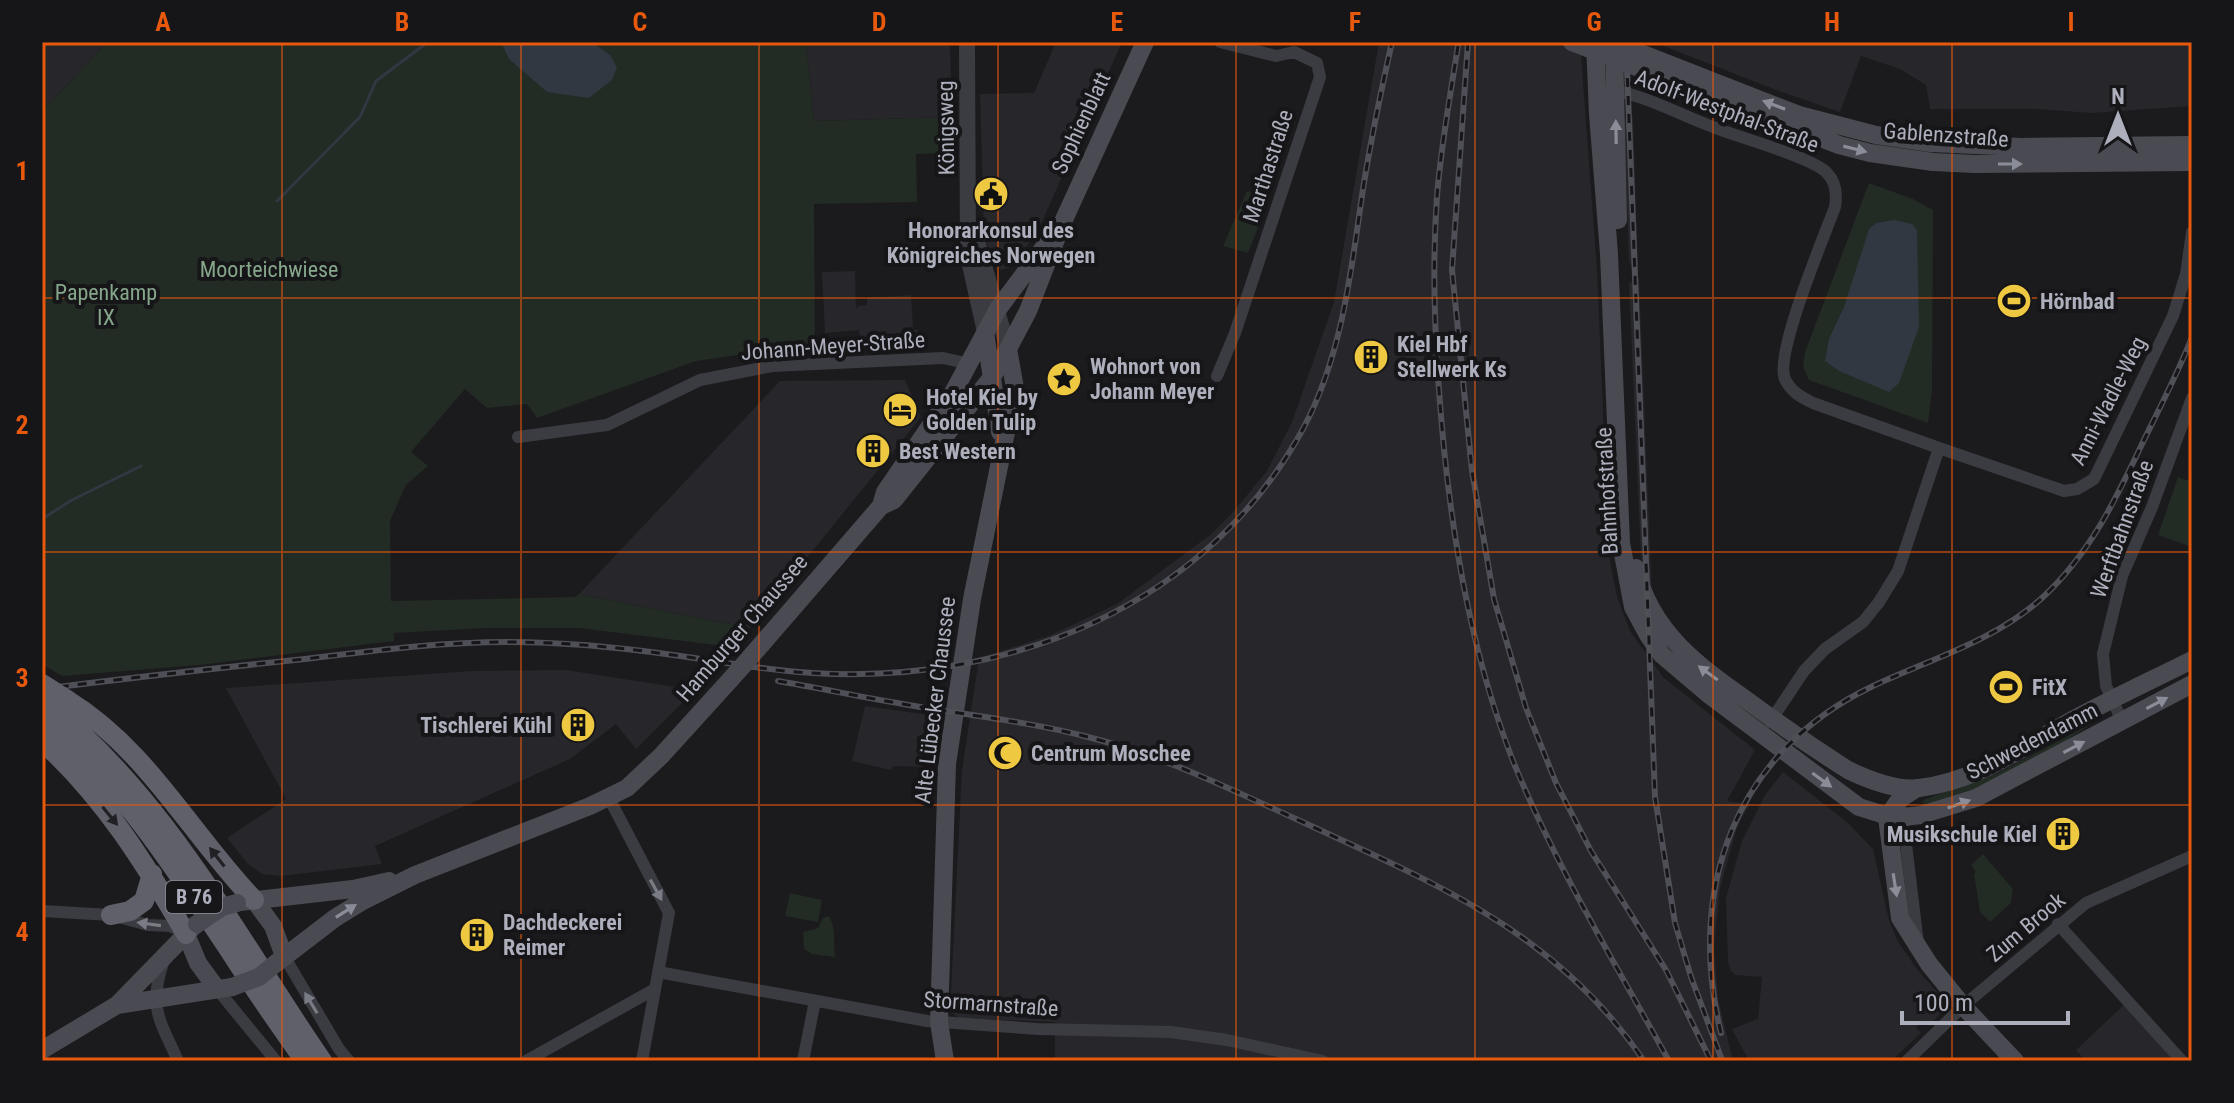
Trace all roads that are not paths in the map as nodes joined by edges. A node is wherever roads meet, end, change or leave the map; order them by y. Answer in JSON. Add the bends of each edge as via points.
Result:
{"nodes":[{"id":1,"x":967,"y":42,"type":"edge"},
{"id":2,"x":1145,"y":42,"type":"edge"},
{"id":3,"x":1220,"y":42,"type":"edge"},
{"id":4,"x":1572,"y":42,"type":"edge"},
{"id":5,"x":1595,"y":42,"type":"edge"},
{"id":6,"x":1613,"y":42,"type":"edge"},
{"id":7,"x":1596,"y":88,"type":"junction"},
{"id":8,"x":1615,"y":91,"type":"junction"},
{"id":9,"x":2192,"y":145,"type":"edge"},
{"id":10,"x":1932,"y":152,"type":"junction"},
{"id":11,"x":2192,"y":162,"type":"edge"},
{"id":12,"x":969,"y":214,"type":"junction"},
{"id":13,"x":1062,"y":224,"type":"junction"},
{"id":14,"x":2192,"y":232,"type":"edge"},
{"id":15,"x":998,"y":309,"type":"junction"},
{"id":16,"x":985,"y":332,"type":"junction"},
{"id":17,"x":1008,"y":349,"type":"junction"},
{"id":18,"x":970,"y":364,"type":"junction"},
{"id":19,"x":1217,"y":376,"type":"dead end"},
{"id":20,"x":992,"y":377,"type":"junction"},
{"id":21,"x":2192,"y":398,"type":"edge"},
{"id":22,"x":518,"y":437,"type":"dead end"},
{"id":23,"x":1002,"y":443,"type":"junction"},
{"id":24,"x":1939,"y":448,"type":"junction"},
{"id":25,"x":881,"y":506,"type":"junction"},
{"id":26,"x":2192,"y":660,"type":"edge"},
{"id":27,"x":2192,"y":684,"type":"edge"},
{"id":28,"x":2111,"y":700,"type":"junction"},
{"id":29,"x":42,"y":702,"type":"edge"},
{"id":30,"x":2122,"y":721,"type":"junction"},
{"id":31,"x":1767,"y":727,"type":"junction"},
{"id":32,"x":42,"y":741,"type":"edge"},
{"id":33,"x":636,"y":779,"type":"junction"},
{"id":34,"x":1896,"y":792,"type":"junction"},
{"id":35,"x":609,"y":798,"type":"junction"},
{"id":36,"x":573,"y":811,"type":"junction"},
{"id":37,"x":1895,"y":818,"type":"junction"},
{"id":38,"x":2192,"y":856,"type":"edge"},
{"id":39,"x":152,"y":874,"type":"junction"},
{"id":40,"x":415,"y":875,"type":"junction"},
{"id":41,"x":246,"y":901,"type":"junction"},
{"id":42,"x":42,"y":911,"type":"edge"},
{"id":43,"x":111,"y":915,"type":"junction"},
{"id":44,"x":2058,"y":924,"type":"junction"},
{"id":45,"x":191,"y":929,"type":"junction"},
{"id":46,"x":163,"y":960,"type":"junction"},
{"id":47,"x":279,"y":960,"type":"junction"},
{"id":48,"x":658,"y":972,"type":"junction"},
{"id":49,"x":225,"y":988,"type":"junction"},
{"id":50,"x":655,"y":989,"type":"junction"},
{"id":51,"x":155,"y":999,"type":"junction"},
{"id":52,"x":815,"y":1001,"type":"junction"},
{"id":53,"x":117,"y":1005,"type":"junction"},
{"id":54,"x":1963,"y":1006,"type":"junction"},
{"id":55,"x":939,"y":1022,"type":"junction"},
{"id":56,"x":42,"y":1050,"type":"edge"},
{"id":57,"x":178,"y":1061,"type":"edge"},
{"id":58,"x":276,"y":1061,"type":"edge"},
{"id":59,"x":305,"y":1061,"type":"edge"},
{"id":60,"x":322,"y":1061,"type":"edge"},
{"id":61,"x":349,"y":1061,"type":"edge"},
{"id":62,"x":526,"y":1061,"type":"edge"},
{"id":63,"x":642,"y":1061,"type":"edge"},
{"id":64,"x":803,"y":1061,"type":"edge"},
{"id":65,"x":945,"y":1061,"type":"edge"},
{"id":66,"x":1323,"y":1061,"type":"edge"},
{"id":67,"x":1907,"y":1061,"type":"edge"},
{"id":68,"x":2015,"y":1061,"type":"edge"},
{"id":69,"x":2182,"y":1061,"type":"edge"}],
"edges":[{"from":1,"to":12,"type":"street","name":"Königsweg"},
{"from":2,"to":13,"type":"main road","name":"Sophienblatt"},
{"from":3,"to":19,"type":"street","name":"Marthastraße","via":[[1276,56],[1294,52],[1317,63],[1320,77]]},
{"from":4,"to":10,"type":"main road","name":"Gablenzstraße","one_way":true,"bridge":true,"via":[[1839,145],[1870,153]]},
{"from":5,"to":7,"type":"main road","name":"Bahnhofstraße"},
{"from":6,"to":8,"type":"main road","name":"Bahnhofstraße"},
{"from":10,"to":6,"type":"main road","name":"Gablenzstraße","one_way":true,"bridge":true,"via":[[1799,115]]},
{"from":7,"to":8,"type":"street","name":"Adolf-Westphal-Straße"},
{"from":7,"to":31,"type":"main road","name":"Bahnhofstraße","via":[[1621,543],[1633,607],[1662,655],[1684,676]]},
{"from":8,"to":24,"type":"street","name":"Adolf-Westphal-Straße","via":[[1812,163],[1829,175],[1835,207],[1785,347],[1784,377],[1794,393],[1813,403]]},
{"from":31,"to":8,"type":"main road","name":"Bahnhofstraße","one_way":true,"via":[[1672,640],[1638,579],[1631,538]]},
{"from":9,"to":10,"type":"main road","name":"Gablenzstraße"},
{"from":10,"to":11,"type":"main road","name":"Gablenzstraße","one_way":true,"via":[[2006,164]]},
{"from":12,"to":15,"type":"street","name":"Königsweg"},
{"from":12,"to":16,"type":"street","name":"Königsweg","via":[[968,256]]},
{"from":13,"to":15,"type":"main road","name":"Sophienblatt"},
{"from":13,"to":17,"type":"main road","name":"Sophienblatt"},
{"from":14,"to":24,"type":"street","name":"Anni-Wadle-Weg","via":[[2173,316],[2094,479],[2064,491]]},
{"from":15,"to":16,"type":"main road","name":"Sophienblatt"},
{"from":15,"to":17,"type":"street","name":"Königsweg"},
{"from":16,"to":18,"type":"main road","name":"Hamburger Chaussee"},
{"from":16,"to":20,"type":"main road","name":"Alte Lübecker Chaussee"},
{"from":17,"to":20,"type":"main road","name":"Sophienblatt"},
{"from":17,"to":23,"type":"main road","name":"Alte Lübecker Chaussee","via":[[1015,388]]},
{"from":18,"to":22,"type":"street","name":"Johann-Meyer-Straße","via":[[943,358],[772,366],[700,380],[607,425]]},
{"from":18,"to":25,"type":"main road","name":"Hamburger Chaussee","via":[[885,492]]},
{"from":20,"to":23,"type":"main road","name":"Alte Lübecker Chaussee"},
{"from":20,"to":25,"type":"main road","name":"Hamburger Chaussee","via":[[894,500]]},
{"from":21,"to":28,"type":"street","name":"Werftbahnstraße","via":[[2120,584],[2103,654]]},
{"from":23,"to":55,"type":"main road","name":"Alte Lübecker Chaussee","via":[[947,764]]},
{"from":24,"to":31,"type":"street","via":[[1892,583],[1863,622],[1804,671]]},
{"from":25,"to":33,"type":"main road","name":"Hamburger Chaussee","bridge":true},
{"from":26,"to":28,"type":"main road","name":"Schwedendamm"},
{"from":30,"to":27,"type":"main road","name":"Schwedendamm","one_way":true},
{"from":28,"to":30,"type":"street","name":"Werftbahnstraße"},
{"from":28,"to":34,"type":"main road","name":"Schwedendamm","via":[[1990,767]]},
{"from":41,"to":29,"type":"highway","one_way":true,"bridge":true,"via":[[143,764],[98,720],[67,700]]},
{"from":29,"to":59,"type":"highway","number":"B 76","via":[[146,827]]},
{"from":29,"to":60,"type":"highway","number":"B 76","via":[[111,762],[168,830]]},
{"from":37,"to":30,"type":"main road","name":"Schwedendamm","one_way":true,"via":[[1976,798]]},
{"from":31,"to":34,"type":"main road","name":"Bahnhofstraße"},
{"from":31,"to":37,"type":"main road","name":"Bahnhofstraße","one_way":true,"via":[[1859,807]]},
{"from":32,"to":39,"type":"highway","one_way":true,"via":[[125,833]]},
{"from":33,"to":35,"type":"main road","name":"Hamburger Chaussee"},
{"from":33,"to":36,"type":"main road","name":"Hamburger Chaussee","via":[[584,800]]},
{"from":34,"to":37,"type":"main road"},
{"from":35,"to":36,"type":"main road","name":"Hamburger Chaussee"},
{"from":35,"to":48,"type":"street","one_way":true,"via":[[669,913]]},
{"from":36,"to":40,"type":"main road","name":"Hamburger Chaussee"},
{"from":37,"to":54,"type":"main road","via":[[1900,918]]},
{"from":38,"to":44,"type":"street","name":"Zum Brook","via":[[2098,897]]},
{"from":39,"to":43,"type":"highway","via":[[144,901]]},
{"from":39,"to":45,"type":"highway"},
{"from":40,"to":41,"type":"main road","name":"Hamburger Chaussee","via":[[353,889]]},
{"from":47,"to":40,"type":"main road","name":"Hamburger Chaussee","one_way":true,"via":[[335,918]]},
{"from":41,"to":45,"type":"main road","name":"Hamburger Chaussee","bridge":true,"via":[[222,907]]},
{"from":41,"to":47,"type":"main road","via":[[273,926]]},
{"from":42,"to":43,"type":"street"},
{"from":45,"to":43,"type":"street","one_way":true},
{"from":44,"to":54,"type":"street","name":"Zum Brook"},
{"from":44,"to":69,"type":"street"},
{"from":45,"to":46,"type":"main road","name":"Hamburger Chaussee"},
{"from":45,"to":49,"type":"main road","via":[[198,963]]},
{"from":46,"to":51,"type":"street"},
{"from":46,"to":53,"type":"main road","name":"Hamburger Chaussee"},
{"from":47,"to":49,"type":"main road","name":"Hamburger Chaussee","bridge":true,"via":[[259,977]]},
{"from":61,"to":47,"type":"street","one_way":true},
{"from":48,"to":50,"type":"street"},
{"from":48,"to":52,"type":"street","name":"Stormarnstraße"},
{"from":49,"to":51,"type":"main road","name":"Hamburger Chaussee"},
{"from":49,"to":58,"type":"street"},
{"from":50,"to":62,"type":"street"},
{"from":50,"to":63,"type":"street"},
{"from":51,"to":53,"type":"main road","name":"Hamburger Chaussee"},
{"from":51,"to":57,"type":"street"},
{"from":52,"to":55,"type":"street","name":"Stormarnstraße"},
{"from":52,"to":64,"type":"street"},
{"from":53,"to":56,"type":"main road","name":"Hamburger Chaussee"},
{"from":54,"to":67,"type":"street","name":"Zum Brook"},
{"from":54,"to":68,"type":"main road"},
{"from":55,"to":65,"type":"main road","name":"Alte Lübecker Chaussee"},
{"from":55,"to":66,"type":"street","name":"Stormarnstraße","via":[[1171,1032]]}]}
